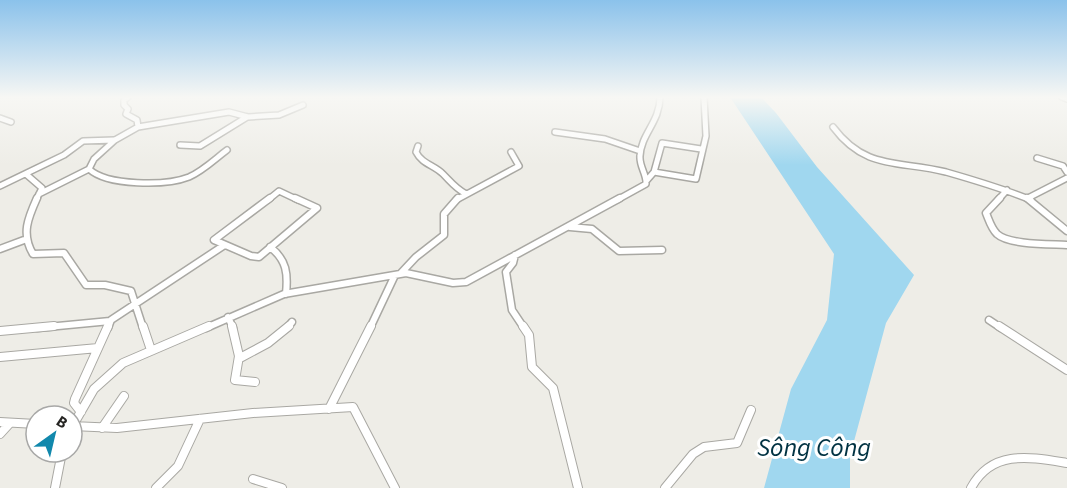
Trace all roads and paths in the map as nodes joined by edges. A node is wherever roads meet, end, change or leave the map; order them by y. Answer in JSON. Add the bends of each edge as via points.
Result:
{"nodes":[{"id":1,"x":5,"y":120,"type":"edge"},
{"id":2,"x":137,"y":120,"type":"edge"},
{"id":3,"x":180,"y":120,"type":"edge"},
{"id":4,"x":243,"y":120,"type":"edge"},
{"id":5,"x":655,"y":120,"type":"edge"},
{"id":6,"x":705,"y":120,"type":"edge"},
{"id":7,"x":11,"y":122,"type":"dead end"},
{"id":8,"x":138,"y":127,"type":"junction"},
{"id":9,"x":833,"y":127,"type":"dead end"},
{"id":10,"x":555,"y":132,"type":"dead end"},
{"id":11,"x":115,"y":140,"type":"junction"},
{"id":12,"x":180,"y":145,"type":"dead end"},
{"id":13,"x":418,"y":146,"type":"dead end"},
{"id":14,"x":701,"y":149,"type":"junction"},
{"id":15,"x":227,"y":150,"type":"dead end"},
{"id":16,"x":640,"y":151,"type":"junction"},
{"id":17,"x":511,"y":152,"type":"dead end"},
{"id":18,"x":1037,"y":158,"type":"dead end"},
{"id":19,"x":89,"y":169,"type":"junction"},
{"id":20,"x":654,"y":172,"type":"junction"},
{"id":21,"x":1067,"y":172,"type":"edge"},
{"id":22,"x":27,"y":175,"type":"junction"},
{"id":23,"x":1067,"y":178,"type":"edge"},
{"id":24,"x":647,"y":180,"type":"junction"},
{"id":25,"x":0,"y":186,"type":"edge"},
{"id":26,"x":1007,"y":190,"type":"junction"},
{"id":27,"x":39,"y":194,"type":"junction"},
{"id":28,"x":466,"y":195,"type":"junction"},
{"id":29,"x":1028,"y":198,"type":"junction"},
{"id":30,"x":566,"y":227,"type":"junction"},
{"id":31,"x":1067,"y":231,"type":"edge"},
{"id":32,"x":24,"y":240,"type":"junction"},
{"id":33,"x":1067,"y":245,"type":"edge"},
{"id":34,"x":223,"y":246,"type":"junction"},
{"id":35,"x":270,"y":247,"type":"junction"},
{"id":36,"x":0,"y":249,"type":"edge"},
{"id":37,"x":662,"y":250,"type":"dead end"},
{"id":38,"x":515,"y":255,"type":"junction"},
{"id":39,"x":398,"y":274,"type":"junction"},
{"id":40,"x":286,"y":294,"type":"junction"},
{"id":41,"x":136,"y":306,"type":"junction"},
{"id":42,"x":228,"y":318,"type":"junction"},
{"id":43,"x":989,"y":320,"type":"dead end"},
{"id":44,"x":110,"y":321,"type":"junction"},
{"id":45,"x":292,"y":322,"type":"dead end"},
{"id":46,"x":0,"y":331,"type":"edge"},
{"id":47,"x":98,"y":348,"type":"junction"},
{"id":48,"x":151,"y":350,"type":"junction"},
{"id":49,"x":0,"y":357,"type":"edge"},
{"id":50,"x":240,"y":358,"type":"junction"},
{"id":51,"x":1067,"y":370,"type":"edge"},
{"id":52,"x":255,"y":382,"type":"dead end"},
{"id":53,"x":124,"y":396,"type":"dead end"},
{"id":54,"x":75,"y":404,"type":"edge"},
{"id":55,"x":84,"y":407,"type":"edge"},
{"id":56,"x":329,"y":409,"type":"junction"},
{"id":57,"x":751,"y":410,"type":"dead end"},
{"id":58,"x":200,"y":419,"type":"junction"},
{"id":59,"x":0,"y":422,"type":"edge"},
{"id":60,"x":10,"y":423,"type":"junction"},
{"id":61,"x":24,"y":424,"type":"edge"},
{"id":62,"x":84,"y":427,"type":"edge"},
{"id":63,"x":102,"y":428,"type":"junction"},
{"id":64,"x":0,"y":435,"type":"edge"},
{"id":65,"x":1067,"y":463,"type":"edge"},
{"id":66,"x":60,"y":464,"type":"edge"},
{"id":67,"x":253,"y":479,"type":"dead end"},
{"id":68,"x":55,"y":488,"type":"edge"},
{"id":69,"x":156,"y":488,"type":"edge"},
{"id":70,"x":282,"y":488,"type":"edge"},
{"id":71,"x":395,"y":488,"type":"edge"},
{"id":72,"x":578,"y":488,"type":"edge"},
{"id":73,"x":665,"y":488,"type":"edge"},
{"id":74,"x":971,"y":488,"type":"edge"}],
"edges":[{"from":1,"to":7,"type":"street"},
{"from":2,"to":8,"type":"street"},
{"from":3,"to":8,"type":"street"},
{"from":4,"to":12,"type":"street","via":[[203,145]]},
{"from":5,"to":16,"type":"street"},
{"from":6,"to":14,"type":"street"},
{"from":8,"to":11,"type":"street"},
{"from":9,"to":26,"type":"street","via":[[846,144],[877,160],[948,173]]},
{"from":10,"to":16,"type":"street","via":[[605,139]]},
{"from":11,"to":19,"type":"street"},
{"from":11,"to":22,"type":"street","via":[[82,141]]},
{"from":13,"to":28,"type":"street","via":[[420,160]]},
{"from":14,"to":20,"type":"street","via":[[662,143]]},
{"from":14,"to":20,"type":"street","via":[[695,180]]},
{"from":15,"to":19,"type":"street","via":[[183,179],[119,182],[94,176]]},
{"from":16,"to":24,"type":"street","via":[[638,163]]},
{"from":17,"to":28,"type":"street","via":[[519,166]]},
{"from":18,"to":21,"type":"street","via":[[1062,166]]},
{"from":19,"to":27,"type":"street"},
{"from":20,"to":24,"type":"street"},
{"from":22,"to":25,"type":"street"},
{"from":22,"to":27,"type":"street","via":[[41,186]]},
{"from":23,"to":29,"type":"street"},
{"from":24,"to":30,"type":"street"},
{"from":26,"to":29,"type":"street"},
{"from":26,"to":33,"type":"street","via":[[986,213],[997,235],[1003,239]]},
{"from":27,"to":32,"type":"street"},
{"from":28,"to":39,"type":"street","via":[[444,213],[444,235]]},
{"from":29,"to":31,"type":"street"},
{"from":30,"to":37,"type":"street","via":[[588,227],[620,251]]},
{"from":30,"to":38,"type":"street"},
{"from":32,"to":36,"type":"street"},
{"from":32,"to":41,"type":"street","via":[[33,254],[64,253],[86,285],[131,291]]},
{"from":34,"to":35,"type":"street","via":[[256,257]]},
{"from":34,"to":35,"type":"street","via":[[214,239],[278,192],[317,208]]},
{"from":34,"to":41,"type":"street"},
{"from":35,"to":40,"type":"street","via":[[286,263]]},
{"from":38,"to":39,"type":"street","via":[[466,282]]},
{"from":38,"to":72,"type":"street","via":[[506,272],[512,310],[529,336],[532,367],[553,388]]},
{"from":39,"to":40,"type":"street"},
{"from":39,"to":56,"type":"street"},
{"from":40,"to":42,"type":"street"},
{"from":41,"to":44,"type":"street"},
{"from":41,"to":48,"type":"street"},
{"from":42,"to":48,"type":"street"},
{"from":42,"to":50,"type":"street"},
{"from":43,"to":51,"type":"street"},
{"from":44,"to":46,"type":"street"},
{"from":44,"to":47,"type":"street"},
{"from":45,"to":50,"type":"street","via":[[252,354]]},
{"from":47,"to":49,"type":"street"},
{"from":47,"to":54,"type":"street"},
{"from":48,"to":55,"type":"street","via":[[123,363],[94,389]]},
{"from":50,"to":52,"type":"street","via":[[235,380]]},
{"from":53,"to":63,"type":"street"},
{"from":56,"to":58,"type":"street"},
{"from":56,"to":71,"type":"street","via":[[353,407]]},
{"from":57,"to":73,"type":"street","via":[[737,442],[704,447],[693,454]]},
{"from":58,"to":63,"type":"street"},
{"from":58,"to":69,"type":"street","via":[[178,466]]},
{"from":59,"to":60,"type":"street"},
{"from":60,"to":61,"type":"street"},
{"from":60,"to":64,"type":"street"},
{"from":62,"to":63,"type":"street"},
{"from":65,"to":74,"type":"street","via":[[994,461],[974,478]]},
{"from":66,"to":68,"type":"street"},
{"from":67,"to":70,"type":"street"}]}
